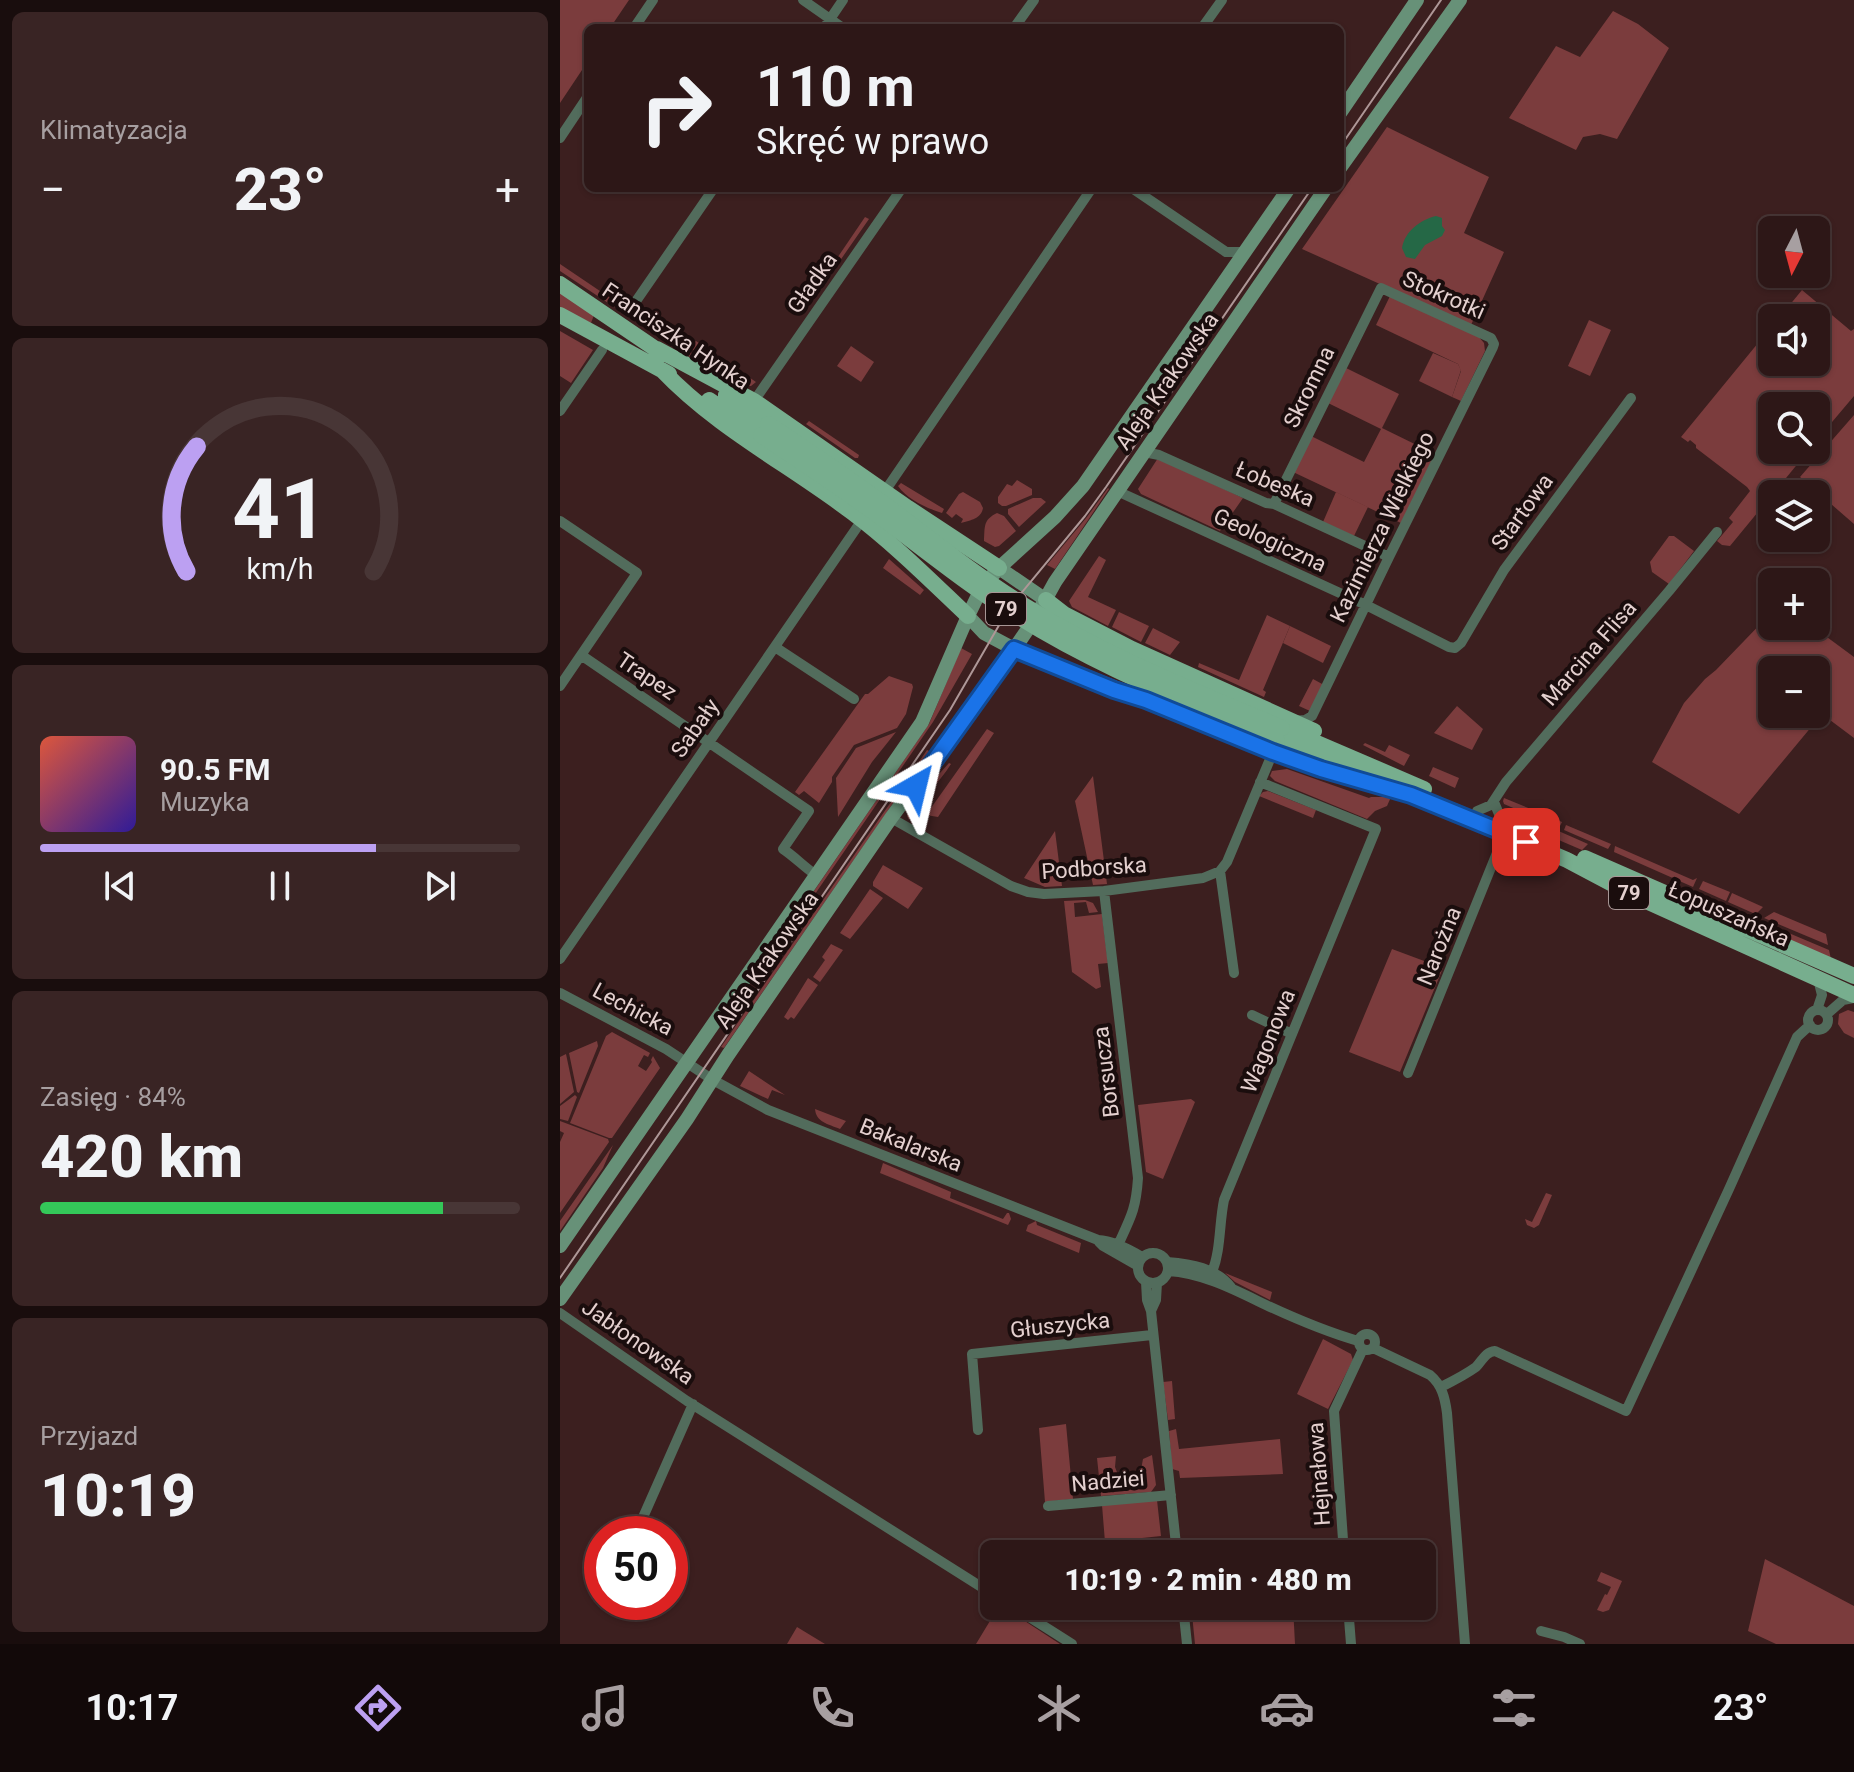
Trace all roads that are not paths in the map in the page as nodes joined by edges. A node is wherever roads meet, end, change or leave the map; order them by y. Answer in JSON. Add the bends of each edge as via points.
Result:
{"nodes":[{"id":1,"x":653,"y":0,"type":"edge"},
{"id":2,"x":803,"y":0,"type":"edge"},
{"id":3,"x":843,"y":0,"type":"edge"},
{"id":4,"x":1034,"y":0,"type":"edge"},
{"id":5,"x":1417,"y":0,"type":"edge"},
{"id":6,"x":1460,"y":0,"type":"edge"},
{"id":7,"x":1217,"y":2,"type":"edge"},
{"id":8,"x":637,"y":24,"type":"edge"},
{"id":9,"x":827,"y":24,"type":"edge"},
{"id":10,"x":1017,"y":24,"type":"edge"},
{"id":11,"x":1204,"y":24,"type":"edge"},
{"id":12,"x":584,"y":102,"type":"edge"},
{"id":13,"x":1344,"y":107,"type":"edge"},
{"id":14,"x":560,"y":138,"type":"edge"},
{"id":15,"x":1344,"y":162,"type":"edge"},
{"id":16,"x":711,"y":192,"type":"edge"},
{"id":17,"x":899,"y":192,"type":"edge"},
{"id":18,"x":1089,"y":192,"type":"edge"},
{"id":19,"x":1138,"y":192,"type":"edge"},
{"id":20,"x":1286,"y":192,"type":"edge"},
{"id":21,"x":1323,"y":192,"type":"edge"},
{"id":22,"x":1226,"y":252,"type":"junction"},
{"id":23,"x":1245,"y":252,"type":"junction"},
{"id":24,"x":1232,"y":270,"type":"junction"},
{"id":25,"x":560,"y":284,"type":"edge"},
{"id":26,"x":1381,"y":288,"type":"joint"},
{"id":27,"x":632,"y":307,"type":"dead end"},
{"id":28,"x":560,"y":315,"type":"edge"},
{"id":29,"x":1491,"y":338,"type":"joint"},
{"id":30,"x":657,"y":349,"type":"junction"},
{"id":31,"x":602,"y":350,"type":"dead end"},
{"id":32,"x":662,"y":370,"type":"junction"},
{"id":33,"x":1631,"y":398,"type":"dead end"},
{"id":34,"x":754,"y":401,"type":"junction"},
{"id":35,"x":560,"y":411,"type":"edge"},
{"id":36,"x":764,"y":429,"type":"junction"},
{"id":37,"x":1144,"y":452,"type":"junction"},
{"id":38,"x":885,"y":491,"type":"junction"},
{"id":39,"x":1117,"y":491,"type":"junction"},
{"id":40,"x":1274,"y":504,"type":"junction"},
{"id":41,"x":862,"y":520,"type":"junction"},
{"id":42,"x":560,"y":521,"type":"edge"},
{"id":43,"x":1717,"y":532,"type":"dead end"},
{"id":44,"x":1389,"y":557,"type":"junction"},
{"id":45,"x":999,"y":568,"type":"junction"},
{"id":46,"x":1046,"y":600,"type":"junction"},
{"id":47,"x":1366,"y":605,"type":"junction"},
{"id":48,"x":968,"y":616,"type":"junction"},
{"id":49,"x":775,"y":647,"type":"junction"},
{"id":50,"x":1449,"y":647,"type":"joint"},
{"id":51,"x":1014,"y":649,"type":"junction"},
{"id":52,"x":581,"y":655,"type":"junction"},
{"id":53,"x":560,"y":686,"type":"edge"},
{"id":54,"x":854,"y":699,"type":"dead end"},
{"id":55,"x":1281,"y":735,"type":"junction"},
{"id":56,"x":709,"y":743,"type":"junction"},
{"id":57,"x":1260,"y":782,"type":"junction"},
{"id":58,"x":1494,"y":802,"type":"junction"},
{"id":59,"x":1477,"y":811,"type":"junction"},
{"id":60,"x":891,"y":818,"type":"junction"},
{"id":61,"x":1510,"y":830,"type":"junction"},
{"id":62,"x":1220,"y":871,"type":"junction"},
{"id":63,"x":816,"y":875,"type":"junction"},
{"id":64,"x":1104,"y":891,"type":"junction"},
{"id":65,"x":560,"y":959,"type":"edge"},
{"id":66,"x":1234,"y":973,"type":"dead end"},
{"id":67,"x":1854,"y":976,"type":"edge"},
{"id":68,"x":1817,"y":978,"type":"junction"},
{"id":69,"x":560,"y":993,"type":"edge"},
{"id":70,"x":1854,"y":996,"type":"edge"},
{"id":71,"x":1822,"y":1012,"type":"junction"},
{"id":72,"x":1252,"y":1015,"type":"dead end"},
{"id":73,"x":1810,"y":1025,"type":"junction"},
{"id":74,"x":1292,"y":1034,"type":"junction"},
{"id":75,"x":686,"y":1062,"type":"junction"},
{"id":76,"x":1408,"y":1073,"type":"dead end"},
{"id":77,"x":713,"y":1080,"type":"junction"},
{"id":78,"x":1098,"y":1240,"type":"junction"},
{"id":79,"x":1118,"y":1245,"type":"junction"},
{"id":80,"x":560,"y":1246,"type":"edge"},
{"id":81,"x":1140,"y":1262,"type":"junction"},
{"id":82,"x":1168,"y":1267,"type":"junction"},
{"id":83,"x":1212,"y":1272,"type":"junction"},
{"id":84,"x":1151,"y":1282,"type":"junction"},
{"id":85,"x":1231,"y":1287,"type":"junction"},
{"id":86,"x":560,"y":1299,"type":"edge"},
{"id":87,"x":560,"y":1313,"type":"edge"},
{"id":88,"x":1152,"y":1335,"type":"junction"},
{"id":89,"x":1365,"y":1346,"type":"junction"},
{"id":90,"x":1441,"y":1387,"type":"junction"},
{"id":91,"x":693,"y":1404,"type":"junction"},
{"id":92,"x":978,"y":1430,"type":"dead end"},
{"id":93,"x":1171,"y":1495,"type":"junction"},
{"id":94,"x":1048,"y":1506,"type":"dead end"},
{"id":95,"x":644,"y":1515,"type":"dead end"},
{"id":96,"x":1176,"y":1540,"type":"edge"},
{"id":97,"x":1343,"y":1540,"type":"edge"},
{"id":98,"x":980,"y":1586,"type":"edge"},
{"id":99,"x":1034,"y":1620,"type":"edge"},
{"id":100,"x":1184,"y":1620,"type":"edge"},
{"id":101,"x":1349,"y":1620,"type":"edge"},
{"id":102,"x":1541,"y":1631,"type":"dead end"},
{"id":103,"x":1072,"y":1644,"type":"edge"},
{"id":104,"x":1187,"y":1644,"type":"edge"},
{"id":105,"x":1351,"y":1644,"type":"edge"},
{"id":106,"x":1465,"y":1644,"type":"edge"},
{"id":107,"x":1580,"y":1644,"type":"edge"}],
"edges":[{"from":1,"to":8,"type":"street"},
{"from":2,"to":9,"type":"street"},
{"from":3,"to":9,"type":"street"},
{"from":4,"to":10,"type":"street"},
{"from":5,"to":13,"type":"main road"},
{"from":6,"to":15,"type":"main road"},
{"from":7,"to":11,"type":"street"},
{"from":12,"to":14,"type":"street"},
{"from":16,"to":27,"type":"street"},
{"from":17,"to":34,"type":"street","name":"Gładka"},
{"from":18,"to":38,"type":"street"},
{"from":19,"to":22,"type":"street"},
{"from":20,"to":23,"type":"main road","name":"Aleja Krakowska"},
{"from":21,"to":37,"type":"main road","name":"Aleja Krakowska"},
{"from":22,"to":23,"type":"street"},
{"from":22,"to":24,"type":"street"},
{"from":23,"to":24,"type":"main road","name":"Aleja Krakowska"},
{"from":24,"to":45,"type":"main road","name":"Aleja Krakowska","via":[[1083,486]]},
{"from":25,"to":30,"type":"main road","name":"Franciszka Hynka","number":"79"},
{"from":26,"to":29,"type":"street","name":"Stokrotki"},
{"from":26,"to":40,"type":"street","name":"Skromna"},
{"from":28,"to":32,"type":"main road","name":"Franciszka Hynka","number":"79"},
{"from":29,"to":44,"type":"street","name":"Kazimierza Wielkiego","via":[[1493,347]]},
{"from":30,"to":34,"type":"main road"},
{"from":30,"to":36,"type":"main road","name":"Franciszka Hynka","number":"79"},
{"from":31,"to":35,"type":"street"},
{"from":32,"to":36,"type":"main road","name":"Franciszka Hynka","number":"79"},
{"from":32,"to":41,"type":"main road","via":[[716,418]]},
{"from":33,"to":50,"type":"street","name":"Startowa","via":[[1504,570],[1461,643]]},
{"from":34,"to":38,"type":"main road"},
{"from":36,"to":55,"type":"main road","number":"79","bridge":true,"via":[[956,575],[1031,624],[1135,679]]},
{"from":37,"to":39,"type":"main road","name":"Aleja Krakowska"},
{"from":37,"to":40,"type":"street","name":"Łobeska"},
{"from":38,"to":45,"type":"main road"},
{"from":39,"to":46,"type":"main road","name":"Aleja Krakowska"},
{"from":39,"to":47,"type":"street","name":"Geologiczna"},
{"from":40,"to":44,"type":"street","name":"Łobeska"},
{"from":41,"to":48,"type":"main road"},
{"from":41,"to":49,"type":"street","name":"Sabały"},
{"from":42,"to":52,"type":"street","via":[[637,573]]},
{"from":43,"to":58,"type":"street","name":"Marcina Flisa"},
{"from":44,"to":47,"type":"street","name":"Kazimierza Wielkiego"},
{"from":45,"to":46,"type":"main road"},
{"from":45,"to":48,"type":"main road","name":"Aleja Krakowska"},
{"from":46,"to":51,"type":"main road","name":"Aleja Krakowska"},
{"from":46,"to":55,"type":"main road"},
{"from":47,"to":50,"type":"street","name":"Geologiczna"},
{"from":47,"to":55,"type":"street","name":"Kazimierza Wielkiego","via":[[1312,716]]},
{"from":48,"to":51,"type":"main road","via":[[993,639]]},
{"from":48,"to":63,"type":"main road","name":"Aleja Krakowska","via":[[922,722]]},
{"from":49,"to":54,"type":"street"},
{"from":49,"to":56,"type":"street","name":"Sabały"},
{"from":51,"to":55,"type":"main road","via":[[1146,700]]},
{"from":51,"to":60,"type":"main road","name":"Aleja Krakowska"},
{"from":52,"to":53,"type":"street"},
{"from":52,"to":56,"type":"street","name":"Trapez"},
{"from":55,"to":57,"type":"street"},
{"from":55,"to":59,"type":"main road","name":"Łopuszańska","number":"79"},
{"from":55,"to":61,"type":"main road","name":"Łopuszańska","number":"79","via":[[1378,784]]},
{"from":56,"to":63,"type":"street","name":"Trapez","via":[[809,811],[783,849]]},
{"from":56,"to":65,"type":"street","name":"Sabały"},
{"from":57,"to":62,"type":"street"},
{"from":57,"to":74,"type":"street","name":"Wagonowa","via":[[1376,829]]},
{"from":58,"to":59,"type":"street","name":"Marcina Flisa"},
{"from":58,"to":61,"type":"street"},
{"from":59,"to":61,"type":"main road","name":"Łopuszańska","number":"79"},
{"from":60,"to":64,"type":"street","name":"Podborska","via":[[1019,889],[1044,894]]},
{"from":60,"to":77,"type":"main road","name":"Aleja Krakowska"},
{"from":61,"to":67,"type":"main road","name":"Łopuszańska","number":"79"},
{"from":61,"to":68,"type":"main road","name":"Łopuszańska","number":"79","via":[[1635,896]]},
{"from":61,"to":76,"type":"street","name":"Narożna"},
{"from":62,"to":64,"type":"street","name":"Podborska","via":[[1203,878]]},
{"from":62,"to":66,"type":"street"},
{"from":63,"to":75,"type":"main road","name":"Aleja Krakowska"},
{"from":64,"to":79,"type":"street","name":"Borsucza","via":[[1138,1178],[1133,1218]]},
{"from":68,"to":70,"type":"main road","name":"Łopuszańska","number":"79"},
{"from":68,"to":71,"type":"street"},
{"from":69,"to":75,"type":"street","name":"Lechicka"},
{"from":70,"to":71,"type":"street"},
{"from":71,"to":73,"type":"street","via":[[1812,1012]]},
{"from":71,"to":73,"type":"street","via":[[1828,1023],[1824,1028]]},
{"from":72,"to":74,"type":"street"},
{"from":73,"to":90,"type":"street","via":[[1797,1037],[1626,1411],[1495,1351]]},
{"from":74,"to":83,"type":"street","name":"Wagonowa","via":[[1224,1200]]},
{"from":75,"to":77,"type":"street","name":"Lechicka"},
{"from":75,"to":80,"type":"main road","name":"Aleja Krakowska"},
{"from":77,"to":78,"type":"street","name":"Bakalarska","via":[[768,1110]]},
{"from":77,"to":86,"type":"main road","name":"Aleja Krakowska"},
{"from":78,"to":79,"type":"street","name":"Bakalarska"},
{"from":78,"to":81,"type":"street","name":"Bakalarska"},
{"from":79,"to":81,"type":"street","name":"Bakalarska"},
{"from":81,"to":82,"type":"street","via":[[1156,1253]]},
{"from":81,"to":84,"type":"street","via":[[1140,1276]]},
{"from":82,"to":83,"type":"street","via":[[1194,1265]]},
{"from":82,"to":84,"type":"street","via":[[1164,1279]]},
{"from":82,"to":85,"type":"street"},
{"from":83,"to":85,"type":"street"},
{"from":84,"to":88,"type":"street","via":[[1156,1300]]},
{"from":85,"to":89,"type":"street"},
{"from":87,"to":91,"type":"street","name":"Jabłonowska"},
{"from":88,"to":92,"type":"street","name":"Głuszycka","via":[[972,1354]]},
{"from":88,"to":93,"type":"street"},
{"from":89,"to":90,"type":"street","via":[[1430,1375]]},
{"from":89,"to":97,"type":"street","name":"Hejnałowa","via":[[1334,1411]]},
{"from":90,"to":106,"type":"street"},
{"from":91,"to":95,"type":"street"},
{"from":91,"to":98,"type":"street","name":"Jabłonowska"},
{"from":93,"to":94,"type":"street","name":"Nadziei"},
{"from":93,"to":96,"type":"street"},
{"from":99,"to":103,"type":"street"},
{"from":100,"to":104,"type":"street"},
{"from":101,"to":105,"type":"street"},
{"from":102,"to":107,"type":"street"}]}
